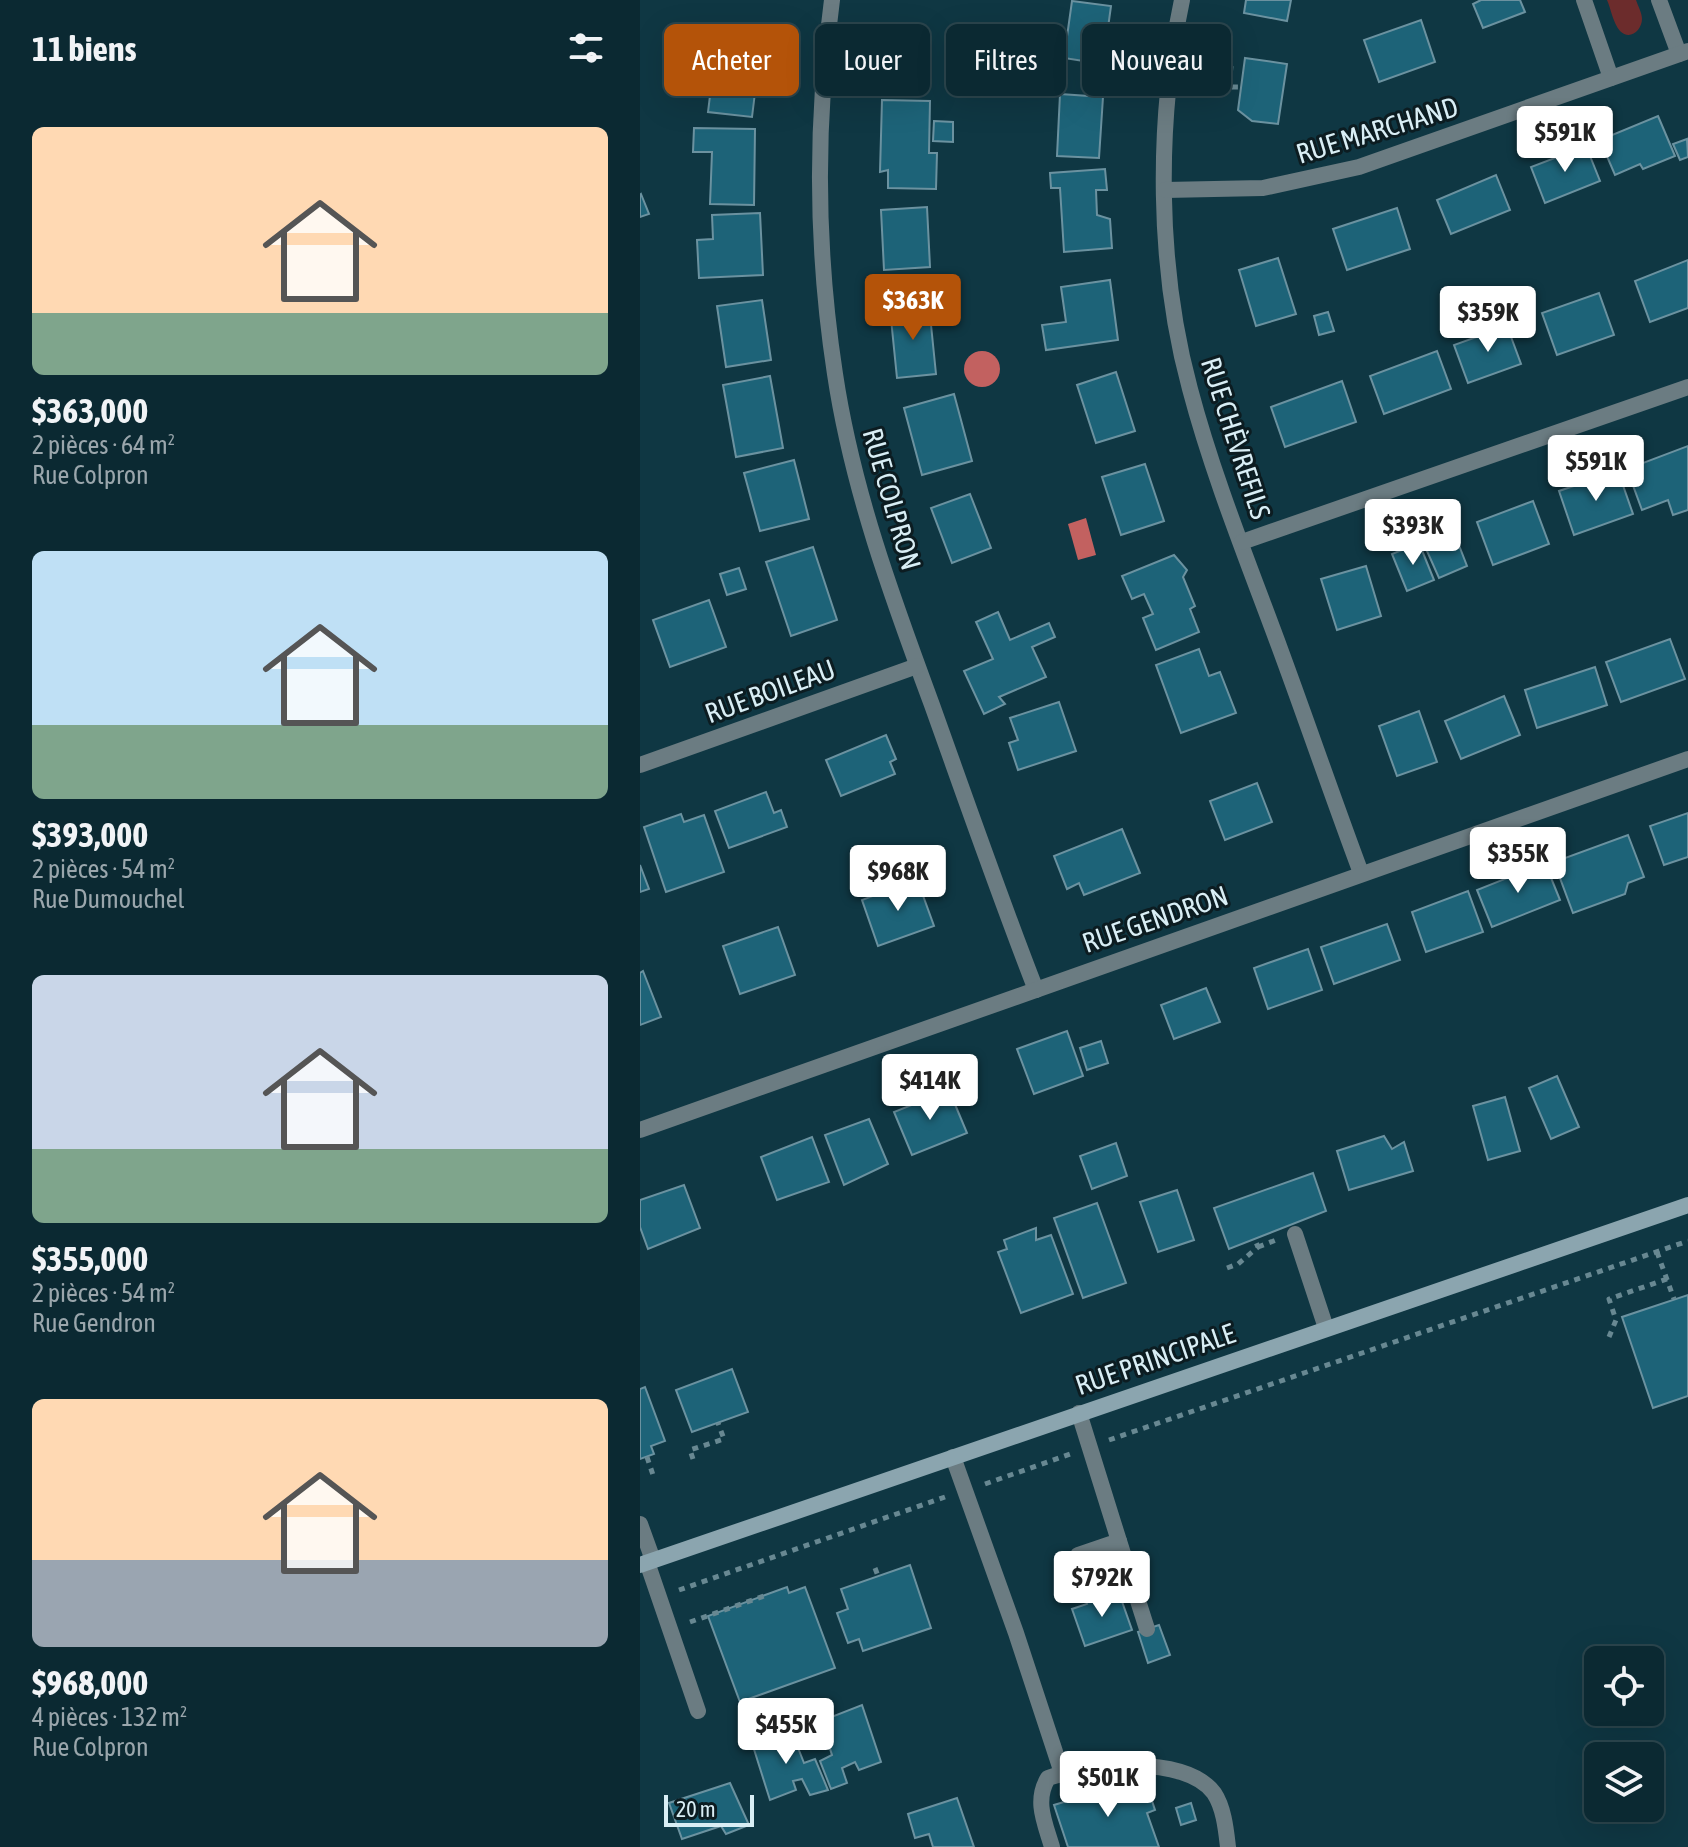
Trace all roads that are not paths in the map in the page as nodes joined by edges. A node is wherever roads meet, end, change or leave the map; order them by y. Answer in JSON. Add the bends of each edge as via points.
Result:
{"nodes":[{"id":1,"x":832,"y":0,"type":"edge"},
{"id":2,"x":1182,"y":0,"type":"edge"},
{"id":3,"x":1584,"y":0,"type":"edge"},
{"id":4,"x":1659,"y":0,"type":"edge"},
{"id":5,"x":1684,"y":52,"type":"edge"},
{"id":6,"x":1611,"y":78,"type":"junction"},
{"id":7,"x":1165,"y":190,"type":"junction"},
{"id":8,"x":1688,"y":387,"type":"edge"},
{"id":9,"x":1242,"y":542,"type":"junction"},
{"id":10,"x":917,"y":666,"type":"junction"},
{"id":11,"x":1688,"y":759,"type":"edge"},
{"id":12,"x":640,"y":765,"type":"edge"},
{"id":13,"x":1361,"y":873,"type":"junction"},
{"id":14,"x":1036,"y":990,"type":"junction"},
{"id":15,"x":640,"y":1130,"type":"edge"},
{"id":16,"x":1688,"y":1205,"type":"edge"},
{"id":17,"x":1295,"y":1234,"type":"dead end"},
{"id":18,"x":1326,"y":1328,"type":"junction"},
{"id":19,"x":1079,"y":1413,"type":"junction"},
{"id":20,"x":953,"y":1457,"type":"junction"},
{"id":21,"x":640,"y":1524,"type":"edge"},
{"id":22,"x":1119,"y":1541,"type":"junction"},
{"id":23,"x":1078,"y":1555,"type":"dead end"},
{"id":24,"x":647,"y":1563,"type":"edge"},
{"id":25,"x":1147,"y":1629,"type":"dead end"},
{"id":26,"x":698,"y":1711,"type":"dead end"},
{"id":27,"x":1062,"y":1773,"type":"junction"},
{"id":28,"x":1052,"y":1847,"type":"edge"},
{"id":29,"x":1228,"y":1847,"type":"edge"}],
"edges":[{"from":1,"to":10,"type":"street","name":"RUE COLPRON","via":[[819,173],[830,338],[857,480]]},
{"from":2,"to":7,"type":"street","name":"RUE CHÈVREFILS","via":[[1170,76]]},
{"from":3,"to":6,"type":"street"},
{"from":4,"to":5,"type":"street"},
{"from":5,"to":6,"type":"street","name":"RUE MARCHAND"},
{"from":6,"to":7,"type":"street","name":"RUE MARCHAND","via":[[1399,155],[1321,177],[1263,188]]},
{"from":7,"to":9,"type":"street","name":"RUE CHÈVREFILS","via":[[1170,272],[1186,374]]},
{"from":8,"to":9,"type":"street"},
{"from":9,"to":13,"type":"street","name":"RUE CHÈVREFILS"},
{"from":10,"to":12,"type":"street","name":"RUE BOILEAU"},
{"from":10,"to":14,"type":"street","name":"RUE COLPRON"},
{"from":11,"to":13,"type":"street","name":"RUE GENDRON"},
{"from":13,"to":14,"type":"street","name":"RUE GENDRON"},
{"from":14,"to":15,"type":"street","name":"RUE GENDRON"},
{"from":16,"to":18,"type":"street","name":"RUE PRINCIPALE"},
{"from":17,"to":18,"type":"street"},
{"from":18,"to":19,"type":"street","name":"RUE PRINCIPALE"},
{"from":19,"to":20,"type":"street","name":"RUE PRINCIPALE"},
{"from":19,"to":22,"type":"street"},
{"from":20,"to":24,"type":"street","name":"RUE PRINCIPALE"},
{"from":20,"to":27,"type":"street"},
{"from":21,"to":24,"type":"street"},
{"from":22,"to":23,"type":"street"},
{"from":22,"to":25,"type":"street"},
{"from":24,"to":26,"type":"street"},
{"from":27,"to":28,"type":"street","via":[[1048,1778],[1041,1790]]},
{"from":27,"to":29,"type":"street","via":[[1119,1767],[1187,1772],[1214,1793]]}]}
